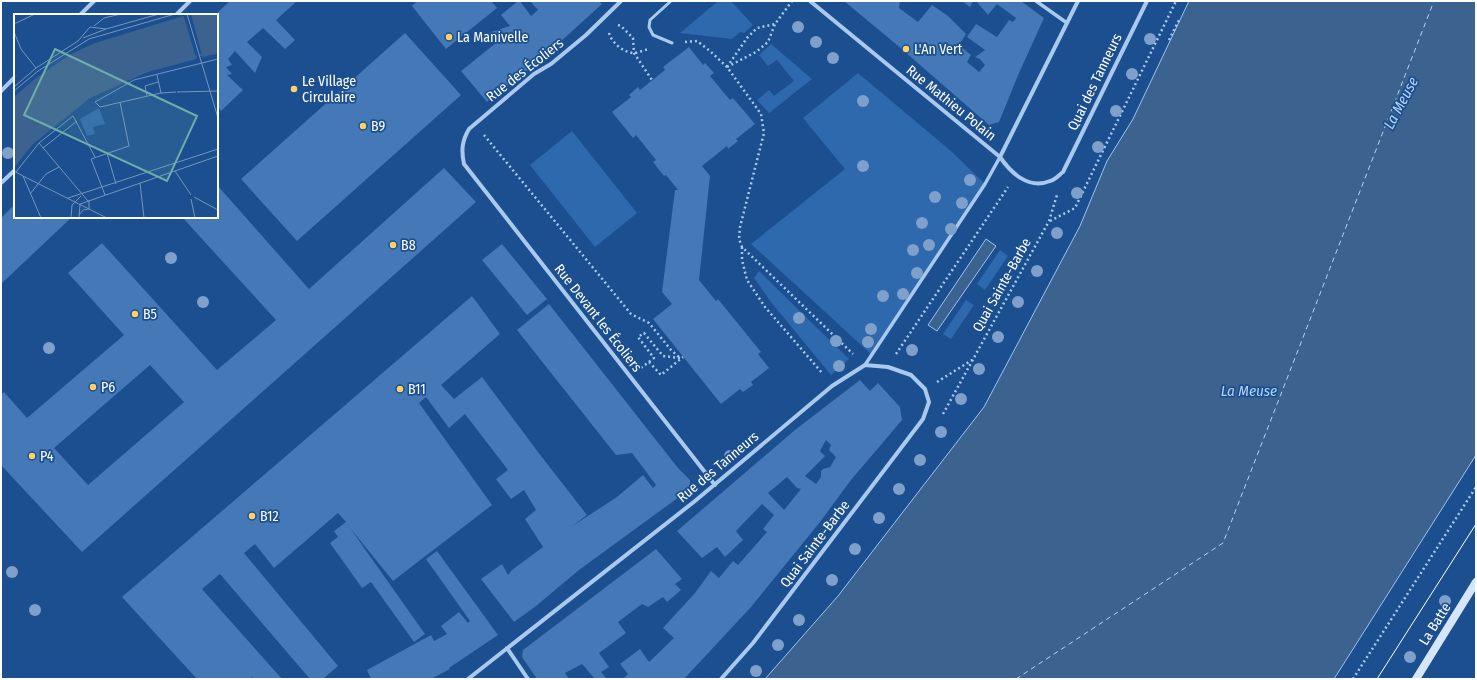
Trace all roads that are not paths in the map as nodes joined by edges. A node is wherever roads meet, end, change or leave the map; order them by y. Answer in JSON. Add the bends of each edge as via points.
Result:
{"nodes":[{"id":1,"x":94,"y":1,"type":"edge"},
{"id":2,"x":190,"y":1,"type":"edge"},
{"id":3,"x":621,"y":1,"type":"edge"},
{"id":4,"x":671,"y":1,"type":"edge"},
{"id":5,"x":810,"y":1,"type":"edge"},
{"id":6,"x":1036,"y":1,"type":"edge"},
{"id":7,"x":1078,"y":1,"type":"edge"},
{"id":8,"x":1147,"y":1,"type":"edge"},
{"id":9,"x":81,"y":14,"type":"edge"},
{"id":10,"x":177,"y":14,"type":"edge"},
{"id":11,"x":1067,"y":23,"type":"junction"},
{"id":12,"x":672,"y":43,"type":"road end"},
{"id":13,"x":14,"y":78,"type":"edge"},
{"id":14,"x":1,"y":91,"type":"edge"},
{"id":15,"x":1000,"y":156,"type":"junction"},
{"id":16,"x":464,"y":164,"type":"joint"},
{"id":17,"x":14,"y":171,"type":"edge"},
{"id":18,"x":1063,"y":172,"type":"joint"},
{"id":19,"x":1,"y":183,"type":"edge"},
{"id":20,"x":865,"y":365,"type":"junction"},
{"id":21,"x":715,"y":485,"type":"junction"},
{"id":22,"x":1476,"y":582,"type":"edge"},
{"id":23,"x":507,"y":648,"type":"junction"},
{"id":24,"x":468,"y":679,"type":"edge"},
{"id":25,"x":528,"y":679,"type":"edge"},
{"id":26,"x":721,"y":679,"type":"edge"},
{"id":27,"x":1416,"y":679,"type":"edge"}],
"edges":[{"from":1,"to":9,"type":"street"},
{"from":2,"to":10,"type":"street"},
{"from":3,"to":16,"type":"street","name":"Rue des Écoliers","via":[[586,35],[551,64],[534,74],[469,129],[463,140],[461,152]]},
{"from":4,"to":12,"type":"lane","via":[[650,20],[649,27],[653,35]]},
{"from":5,"to":15,"type":"street","name":"Rue Mathieu Polain"},
{"from":6,"to":11,"type":"street"},
{"from":7,"to":11,"type":"street"},
{"from":8,"to":18,"type":"street","name":"Quai des Tanneurs"},
{"from":11,"to":15,"type":"street"},
{"from":13,"to":14,"type":"street"},
{"from":15,"to":18,"type":"street","name":"Rue Mathieu Polain","via":[[1006,166],[1028,182],[1040,184],[1052,181]]},
{"from":15,"to":20,"type":"street","via":[[985,184]]},
{"from":16,"to":21,"type":"street","name":"Rue Devant les Écoliers"},
{"from":17,"to":19,"type":"street"},
{"from":20,"to":21,"type":"street","name":"Rue des Tanneurs","via":[[832,386]]},
{"from":20,"to":26,"type":"street","name":"Quai Sainte-Barbe","via":[[888,367],[911,376],[925,389],[929,402],[923,419],[753,643]]},
{"from":21,"to":23,"type":"street","name":"Rue des Tanneurs"},
{"from":22,"to":27,"type":"main road","name":"La Batte"},
{"from":23,"to":24,"type":"street","name":"Rue des Tanneurs"},
{"from":23,"to":25,"type":"street"}]}
